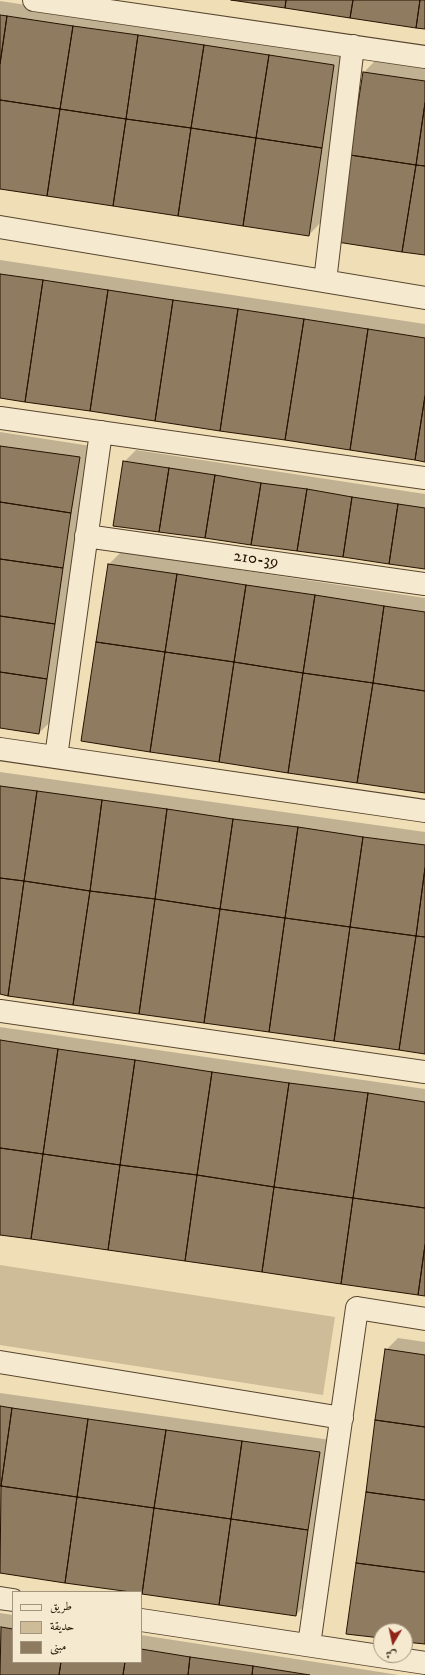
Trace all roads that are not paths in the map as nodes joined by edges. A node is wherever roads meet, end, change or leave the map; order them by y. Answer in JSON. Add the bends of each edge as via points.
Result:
{"nodes":[{"id":1,"x":34,"y":0,"type":"edge"},
{"id":2,"x":353,"y":46,"type":"junction"},
{"id":3,"x":425,"y":57,"type":"edge"},
{"id":4,"x":0,"y":227,"type":"edge"},
{"id":5,"x":325,"y":281,"type":"junction"},
{"id":6,"x":425,"y":298,"type":"edge"},
{"id":7,"x":0,"y":418,"type":"edge"},
{"id":8,"x":101,"y":432,"type":"junction"},
{"id":9,"x":425,"y":478,"type":"edge"},
{"id":10,"x":86,"y":536,"type":"junction"},
{"id":11,"x":425,"y":584,"type":"edge"},
{"id":12,"x":0,"y":749,"type":"edge"},
{"id":13,"x":56,"y":757,"type":"junction"},
{"id":14,"x":425,"y":811,"type":"edge"},
{"id":15,"x":0,"y":1010,"type":"edge"},
{"id":16,"x":425,"y":1072,"type":"edge"},
{"id":17,"x":425,"y":1319,"type":"edge"},
{"id":18,"x":0,"y":1362,"type":"edge"},
{"id":19,"x":342,"y":1418,"type":"junction"},
{"id":20,"x":0,"y":1598,"type":"edge"},
{"id":21,"x":12,"y":1600,"type":"edge"},
{"id":22,"x":142,"y":1620,"type":"edge"},
{"id":23,"x":309,"y":1646,"type":"junction"},
{"id":24,"x":425,"y":1663,"type":"edge"}],
"edges":[{"from":1,"to":2,"type":"street"},
{"from":2,"to":3,"type":"street"},
{"from":2,"to":5,"type":"street"},
{"from":4,"to":5,"type":"street"},
{"from":5,"to":6,"type":"street"},
{"from":7,"to":8,"type":"street"},
{"from":8,"to":9,"type":"street"},
{"from":8,"to":10,"type":"street"},
{"from":10,"to":11,"type":"street","name":"210-39"},
{"from":10,"to":13,"type":"street"},
{"from":12,"to":13,"type":"street"},
{"from":13,"to":14,"type":"street"},
{"from":15,"to":16,"type":"street"},
{"from":17,"to":19,"type":"street","via":[[357,1308]]},
{"from":18,"to":19,"type":"street"},
{"from":19,"to":23,"type":"street"},
{"from":20,"to":21,"type":"street"},
{"from":22,"to":23,"type":"street"},
{"from":23,"to":24,"type":"street"}]}
